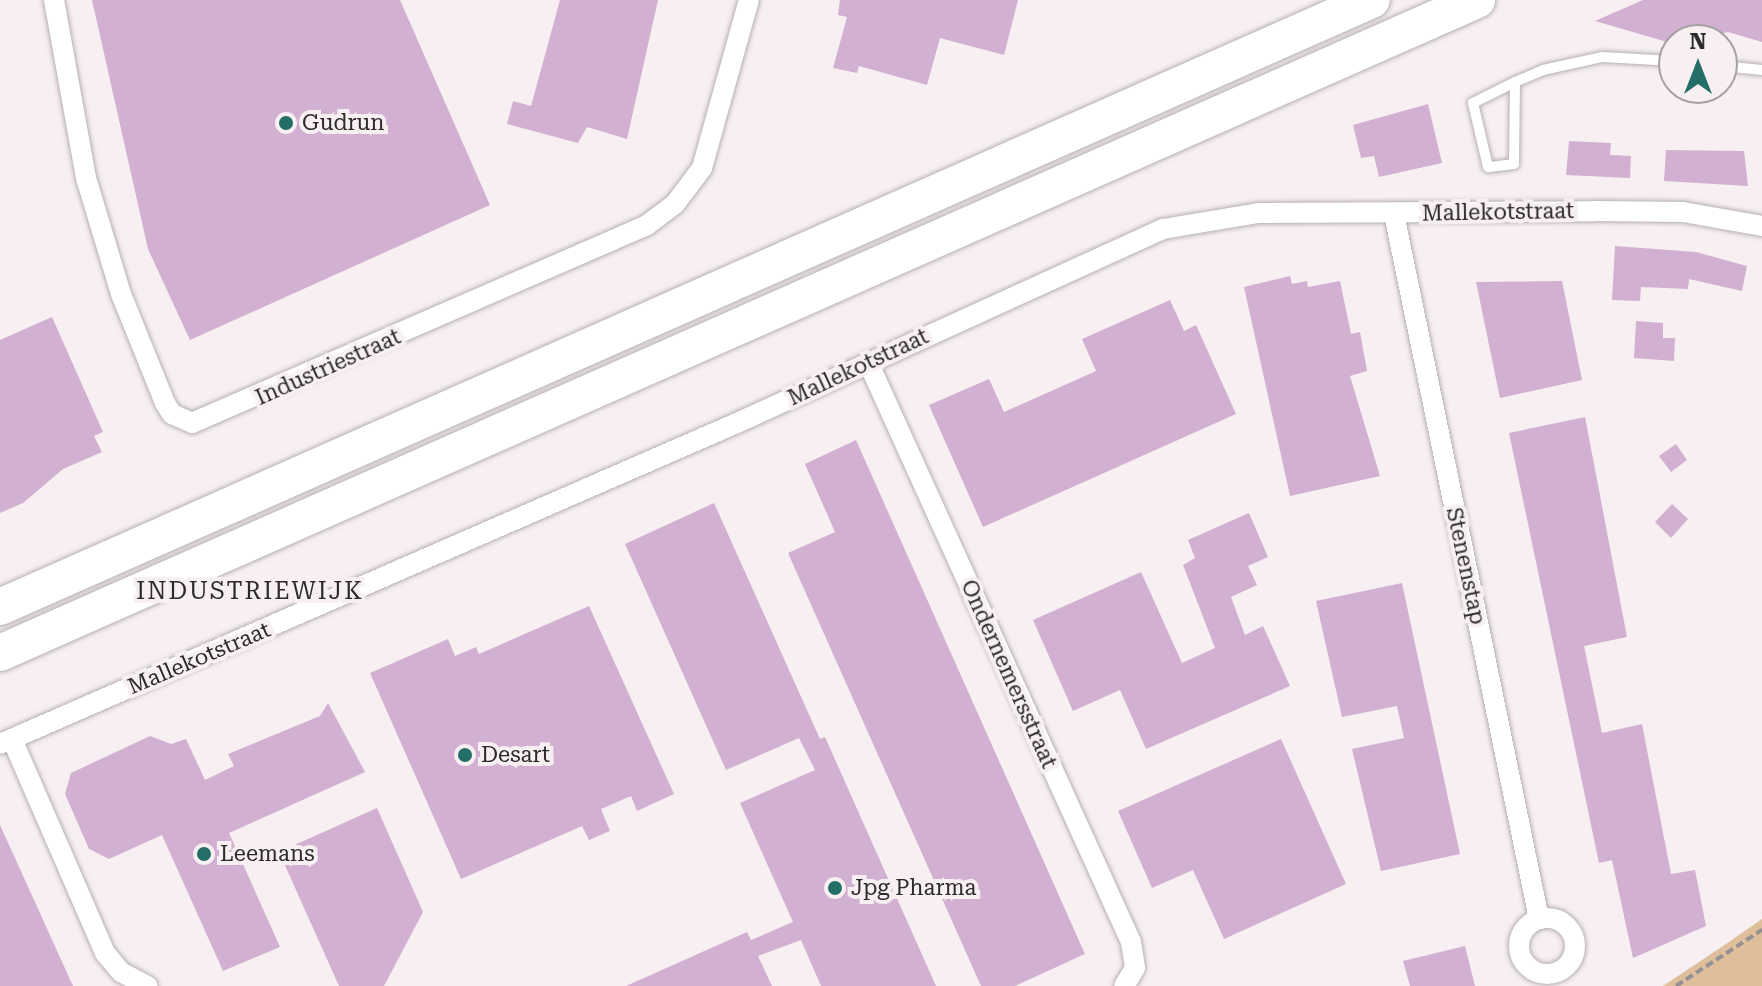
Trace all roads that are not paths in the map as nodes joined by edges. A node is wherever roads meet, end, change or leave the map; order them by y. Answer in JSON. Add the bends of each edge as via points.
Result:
{"nodes":[{"id":1,"x":54,"y":0,"type":"edge"},
{"id":2,"x":749,"y":0,"type":"edge"},
{"id":3,"x":1372,"y":0,"type":"edge"},
{"id":4,"x":1477,"y":0,"type":"edge"},
{"id":5,"x":1658,"y":60,"type":"edge"},
{"id":6,"x":1738,"y":68,"type":"edge"},
{"id":7,"x":1762,"y":70,"type":"edge"},
{"id":8,"x":1515,"y":82,"type":"junction"},
{"id":9,"x":1394,"y":214,"type":"junction"},
{"id":10,"x":1762,"y":226,"type":"edge"},
{"id":11,"x":868,"y":362,"type":"junction"},
{"id":12,"x":0,"y":607,"type":"edge"},
{"id":13,"x":0,"y":653,"type":"edge"},
{"id":14,"x":6,"y":742,"type":"edge"},
{"id":15,"x":1539,"y":919,"type":"dead end"},
{"id":16,"x":147,"y":986,"type":"edge"},
{"id":17,"x":1124,"y":986,"type":"edge"}],
"edges":[{"from":1,"to":2,"type":"street","name":"Industriestraat","via":[[86,178],[121,294],[165,403],[172,414],[192,423],[647,225],[675,204],[702,168]]},
{"from":3,"to":12,"type":"highway"},
{"from":4,"to":13,"type":"highway"},
{"from":5,"to":8,"type":"lane","via":[[1602,57]]},
{"from":6,"to":7,"type":"lane"},
{"from":8,"to":8,"type":"lane","via":[[1514,164],[1488,167],[1473,103]]},
{"from":9,"to":10,"type":"street","name":"Mallekotstraat","via":[[1683,212]]},
{"from":9,"to":11,"type":"street","name":"Mallekotstraat","via":[[1259,213],[1163,229]]},
{"from":9,"to":15,"type":"street","name":"Stenenstap"},
{"from":11,"to":14,"type":"street","name":"Mallekotstraat"},
{"from":11,"to":17,"type":"street","name":"Ondernemersstraat","via":[[1131,942],[1135,968]]},
{"from":14,"to":16,"type":"street","via":[[105,953],[121,972]]}]}
